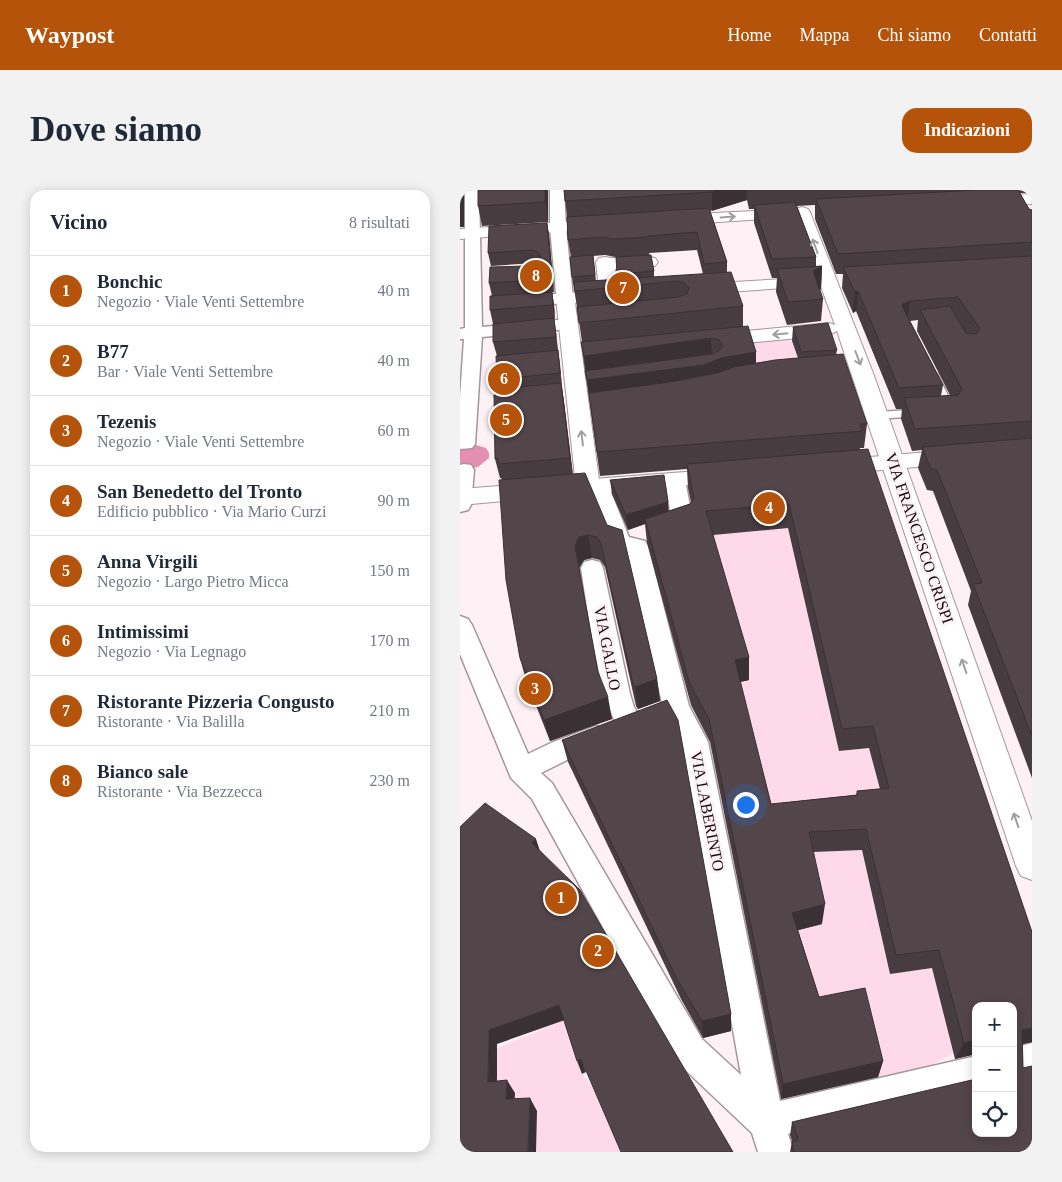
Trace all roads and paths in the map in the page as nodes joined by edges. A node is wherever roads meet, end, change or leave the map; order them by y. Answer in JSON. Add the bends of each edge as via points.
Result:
{"nodes":[{"id":1,"x":472,"y":190,"type":"edge"},
{"id":2,"x":557,"y":190,"type":"edge"},
{"id":3,"x":1026,"y":199,"type":"edge"},
{"id":4,"x":970,"y":202,"type":"edge"},
{"id":5,"x":822,"y":211,"type":"edge"},
{"id":6,"x":802,"y":212,"type":"junction"},
{"id":7,"x":1028,"y":216,"type":"edge"},
{"id":8,"x":656,"y":221,"type":"edge"},
{"id":9,"x":616,"y":224,"type":"edge"},
{"id":10,"x":558,"y":227,"type":"junction"},
{"id":11,"x":467,"y":234,"type":"edge"},
{"id":12,"x":649,"y":262,"type":"edge"},
{"id":13,"x":591,"y":263,"type":"junction"},
{"id":14,"x":562,"y":265,"type":"junction"},
{"id":15,"x":492,"y":273,"type":"edge"},
{"id":16,"x":467,"y":276,"type":"edge"},
{"id":17,"x":837,"y":280,"type":"junction"},
{"id":18,"x":679,"y":291,"type":"edge"},
{"id":19,"x":629,"y":294,"type":"edge"},
{"id":20,"x":609,"y":295,"type":"junction"},
{"id":21,"x":565,"y":298,"type":"junction"},
{"id":22,"x":466,"y":305,"type":"edge"},
{"id":23,"x":570,"y":323,"type":"junction"},
{"id":24,"x":846,"y":327,"type":"junction"},
{"id":25,"x":466,"y":333,"type":"edge"},
{"id":26,"x":701,"y":342,"type":"edge"},
{"id":27,"x":924,"y":360,"type":"edge"},
{"id":28,"x":474,"y":366,"type":"edge"},
{"id":29,"x":599,"y":380,"type":"edge"},
{"id":30,"x":575,"y":398,"type":"junction"},
{"id":31,"x":473,"y":404,"type":"edge"},
{"id":32,"x":878,"y":416,"type":"junction"},
{"id":33,"x":465,"y":444,"type":"dead end"},
{"id":34,"x":1032,"y":450,"type":"edge"},
{"id":35,"x":893,"y":461,"type":"junction"},
{"id":36,"x":812,"y":469,"type":"edge"},
{"id":37,"x":464,"y":470,"type":"dead end"},
{"id":38,"x":744,"y":475,"type":"edge"},
{"id":39,"x":676,"y":485,"type":"dead end"},
{"id":40,"x":594,"y":489,"type":"junction"},
{"id":41,"x":460,"y":499,"type":"edge"},
{"id":42,"x":620,"y":542,"type":"junction"},
{"id":43,"x":592,"y":568,"type":"dead end"},
{"id":44,"x":460,"y":625,"type":"edge"},
{"id":45,"x":676,"y":707,"type":"junction"},
{"id":46,"x":632,"y":724,"type":"junction"},
{"id":47,"x":521,"y":770,"type":"junction"},
{"id":48,"x":1032,"y":866,"type":"edge"},
{"id":49,"x":1032,"y":1060,"type":"edge"},
{"id":50,"x":1017,"y":1064,"type":"edge"},
{"id":51,"x":972,"y":1074,"type":"edge"},
{"id":52,"x":771,"y":1137,"type":"edge"}],
"edges":[{"from":1,"to":11,"type":"street"},
{"from":2,"to":10,"type":"street"},
{"from":3,"to":4,"type":"street"},
{"from":3,"to":7,"type":"street"},
{"from":5,"to":6,"type":"street"},
{"from":8,"to":6,"type":"street","one_way":true},
{"from":17,"to":6,"type":"street","name":"VIA FRANCESCO CRISPI","one_way":true},
{"from":9,"to":10,"type":"street"},
{"from":10,"to":11,"type":"street"},
{"from":10,"to":14,"type":"street"},
{"from":11,"to":16,"type":"street"},
{"from":12,"to":13,"type":"street"},
{"from":13,"to":14,"type":"street"},
{"from":13,"to":20,"type":"street"},
{"from":14,"to":21,"type":"street"},
{"from":15,"to":16,"type":"street"},
{"from":16,"to":22,"type":"street"},
{"from":17,"to":18,"type":"street"},
{"from":17,"to":24,"type":"street","name":"VIA FRANCESCO CRISPI"},
{"from":19,"to":20,"type":"street"},
{"from":20,"to":21,"type":"street"},
{"from":21,"to":22,"type":"street"},
{"from":21,"to":23,"type":"street"},
{"from":22,"to":25,"type":"street"},
{"from":23,"to":25,"type":"street"},
{"from":23,"to":30,"type":"street","via":[[568,356]]},
{"from":24,"to":26,"type":"street","one_way":true},
{"from":24,"to":32,"type":"street","name":"VIA FRANCESCO CRISPI","one_way":true},
{"from":25,"to":28,"type":"street"},
{"from":27,"to":32,"type":"lane","via":[[950,411]]},
{"from":28,"to":31,"type":"street"},
{"from":29,"to":30,"type":"street"},
{"from":40,"to":30,"type":"street","one_way":true},
{"from":31,"to":33,"type":"street"},
{"from":32,"to":35,"type":"street","name":"VIA FRANCESCO CRISPI"},
{"from":34,"to":35,"type":"street"},
{"from":35,"to":36,"type":"street"},
{"from":48,"to":35,"type":"street","name":"VIA FRANCESCO CRISPI","one_way":true},
{"from":37,"to":41,"type":"street"},
{"from":38,"to":40,"type":"street"},
{"from":39,"to":42,"type":"street","via":[[682,522]]},
{"from":40,"to":41,"type":"street"},
{"from":40,"to":42,"type":"street"},
{"from":42,"to":45,"type":"street","name":"VIA LABERINTO","via":[[637,546]]},
{"from":43,"to":46,"type":"street","name":"VIA GALLO","via":[[617,694],[622,711]]},
{"from":44,"to":47,"type":"street"},
{"from":45,"to":46,"type":"street"},
{"from":45,"to":52,"type":"street","name":"VIA LABERINTO","via":[[695,742]]},
{"from":46,"to":47,"type":"street","via":[[562,750]]},
{"from":47,"to":52,"type":"street","via":[[542,791],[690,1051]]},
{"from":49,"to":50,"type":"street"},
{"from":51,"to":52,"type":"street"}]}
